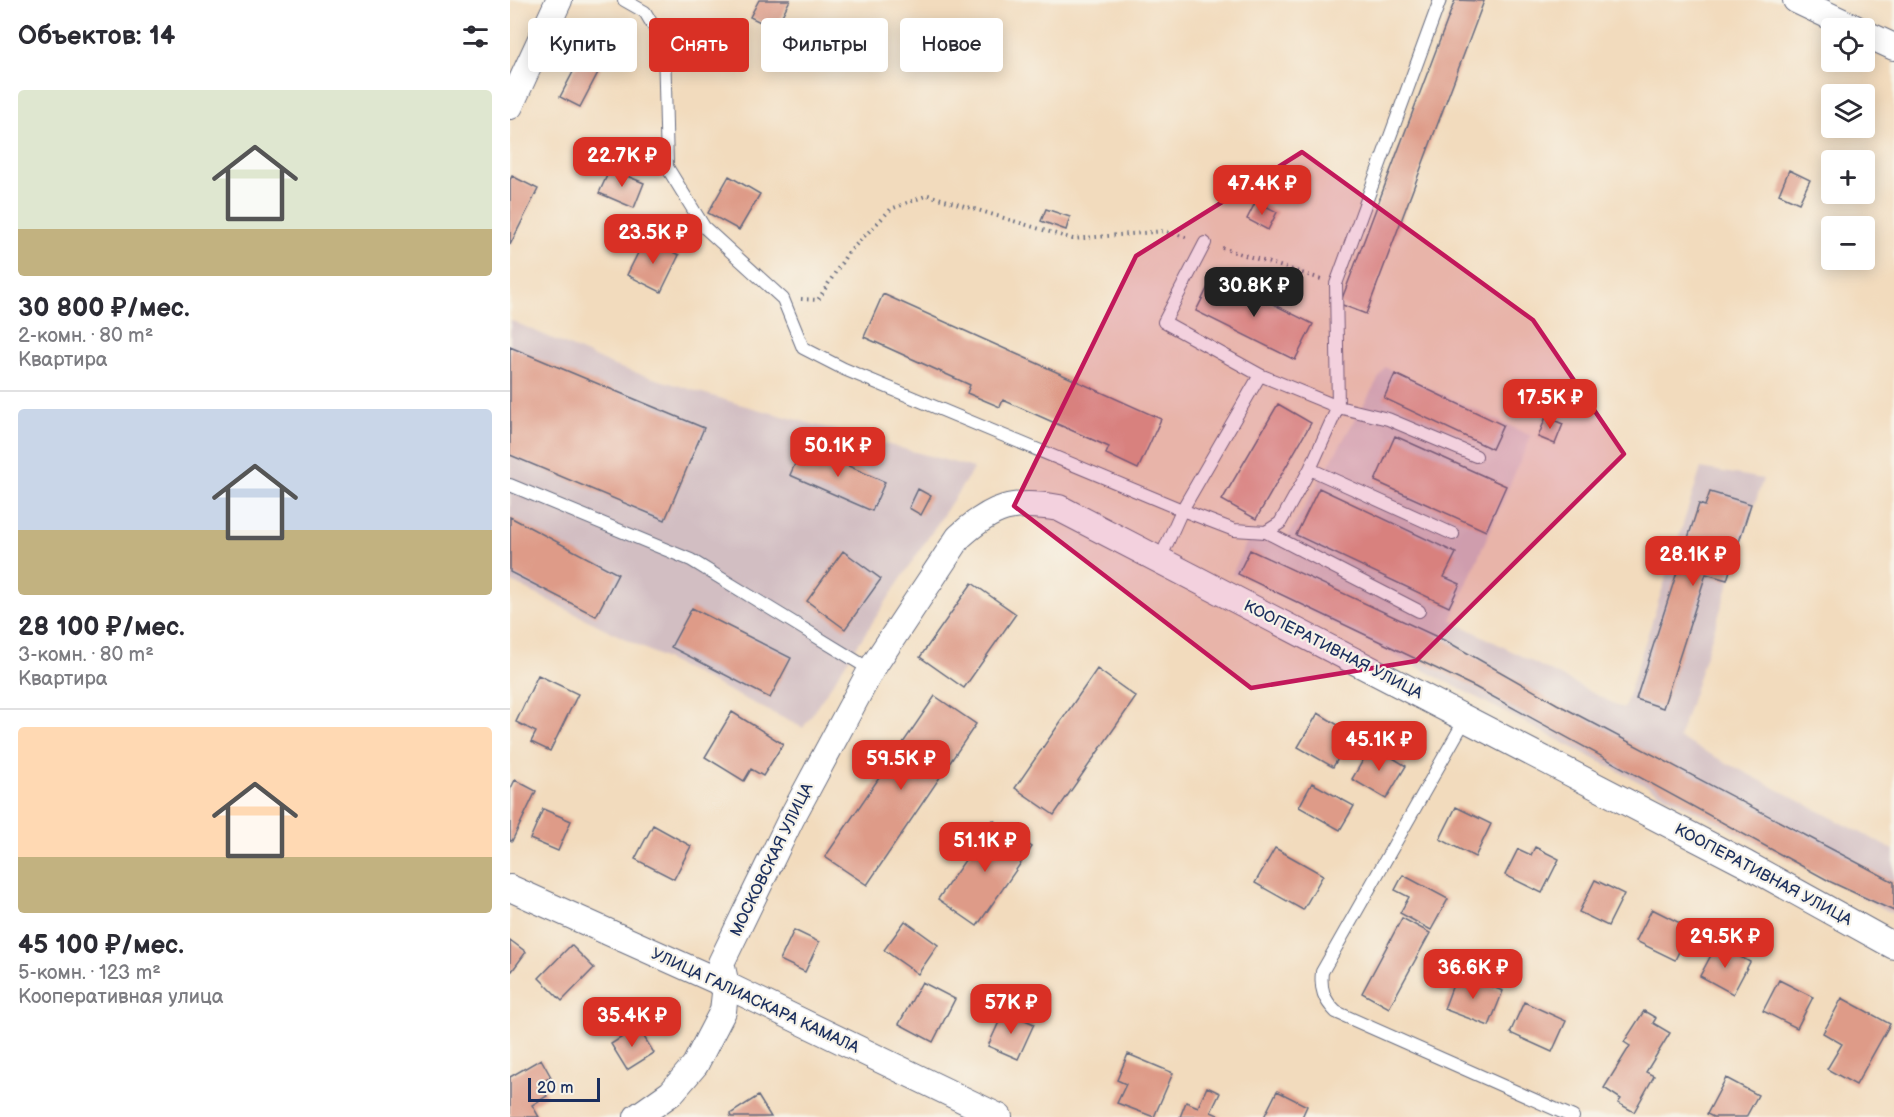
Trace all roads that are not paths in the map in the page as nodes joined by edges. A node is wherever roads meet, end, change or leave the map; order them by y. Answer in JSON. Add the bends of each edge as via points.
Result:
{"nodes":[{"id":1,"x":559,"y":0,"type":"edge"},
{"id":2,"x":624,"y":0,"type":"edge"},
{"id":3,"x":1440,"y":0,"type":"edge"},
{"id":4,"x":1796,"y":0,"type":"edge"},
{"id":5,"x":1834,"y":18,"type":"edge"},
{"id":6,"x":1875,"y":38,"type":"edge"},
{"id":7,"x":1894,"y":47,"type":"edge"},
{"id":8,"x":510,"y":106,"type":"edge"},
{"id":9,"x":1205,"y":243,"type":"road end"},
{"id":10,"x":1260,"y":375,"type":"junction"},
{"id":11,"x":1338,"y":407,"type":"junction"},
{"id":12,"x":1476,"y":456,"type":"dead end"},
{"id":13,"x":1310,"y":469,"type":"junction"},
{"id":14,"x":510,"y":485,"type":"edge"},
{"id":15,"x":1182,"y":510,"type":"junction"},
{"id":16,"x":1266,"y":532,"type":"junction"},
{"id":17,"x":1454,"y":534,"type":"dead end"},
{"id":18,"x":959,"y":537,"type":"joint"},
{"id":19,"x":1160,"y":559,"type":"junction"},
{"id":20,"x":1419,"y":611,"type":"dead end"},
{"id":21,"x":871,"y":670,"type":"junction"},
{"id":22,"x":1466,"y":718,"type":"junction"},
{"id":23,"x":510,"y":888,"type":"edge"},
{"id":24,"x":1894,"y":946,"type":"edge"},
{"id":25,"x":726,"y":986,"type":"junction"},
{"id":26,"x":637,"y":1117,"type":"edge"},
{"id":27,"x":999,"y":1117,"type":"edge"},
{"id":28,"x":1573,"y":1117,"type":"edge"}],
"edges":[{"from":1,"to":8,"type":"street"},
{"from":2,"to":15,"type":"lane","via":[[645,12],[664,44],[667,167],[704,227],[783,299],[803,348],[844,369]]},
{"from":3,"to":11,"type":"lane","via":[[1336,284]]},
{"from":4,"to":5,"type":"street"},
{"from":6,"to":7,"type":"street"},
{"from":9,"to":10,"type":"lane","via":[[1164,322]]},
{"from":10,"to":11,"type":"lane"},
{"from":10,"to":15,"type":"lane"},
{"from":11,"to":12,"type":"lane","via":[[1388,418]]},
{"from":11,"to":13,"type":"lane"},
{"from":13,"to":16,"type":"lane","via":[[1280,523]]},
{"from":13,"to":17,"type":"lane"},
{"from":14,"to":21,"type":"lane","via":[[691,560]]},
{"from":15,"to":16,"type":"lane","via":[[1234,530]]},
{"from":15,"to":19,"type":"lane"},
{"from":16,"to":20,"type":"lane"},
{"from":18,"to":19,"type":"street","name":"КООПЕРАТИВНАЯ УЛИЦА","via":[[979,520],[1005,507],[1033,504],[1059,508]]},
{"from":18,"to":21,"type":"street","name":"МОСКОВСКАЯ УЛИЦА"},
{"from":19,"to":22,"type":"street","name":"КООПЕРАТИВНАЯ УЛИЦА"},
{"from":21,"to":25,"type":"street","name":"МОСКОВСКАЯ УЛИЦА","via":[[791,819],[721,963]]},
{"from":22,"to":24,"type":"street","name":"КООПЕРАТИВНАЯ УЛИЦА"},
{"from":22,"to":28,"type":"lane","via":[[1322,972],[1323,993],[1336,1012]]},
{"from":23,"to":25,"type":"street","name":"УЛИЦА ГАЛИАСКАРА КАМАЛА"},
{"from":25,"to":26,"type":"street","name":"МОСКОВСКАЯ УЛИЦА","via":[[723,1011],[695,1065],[671,1093]]},
{"from":25,"to":27,"type":"street","name":"УЛИЦА ГАЛИАСКАРА КАМАЛА"}]}
